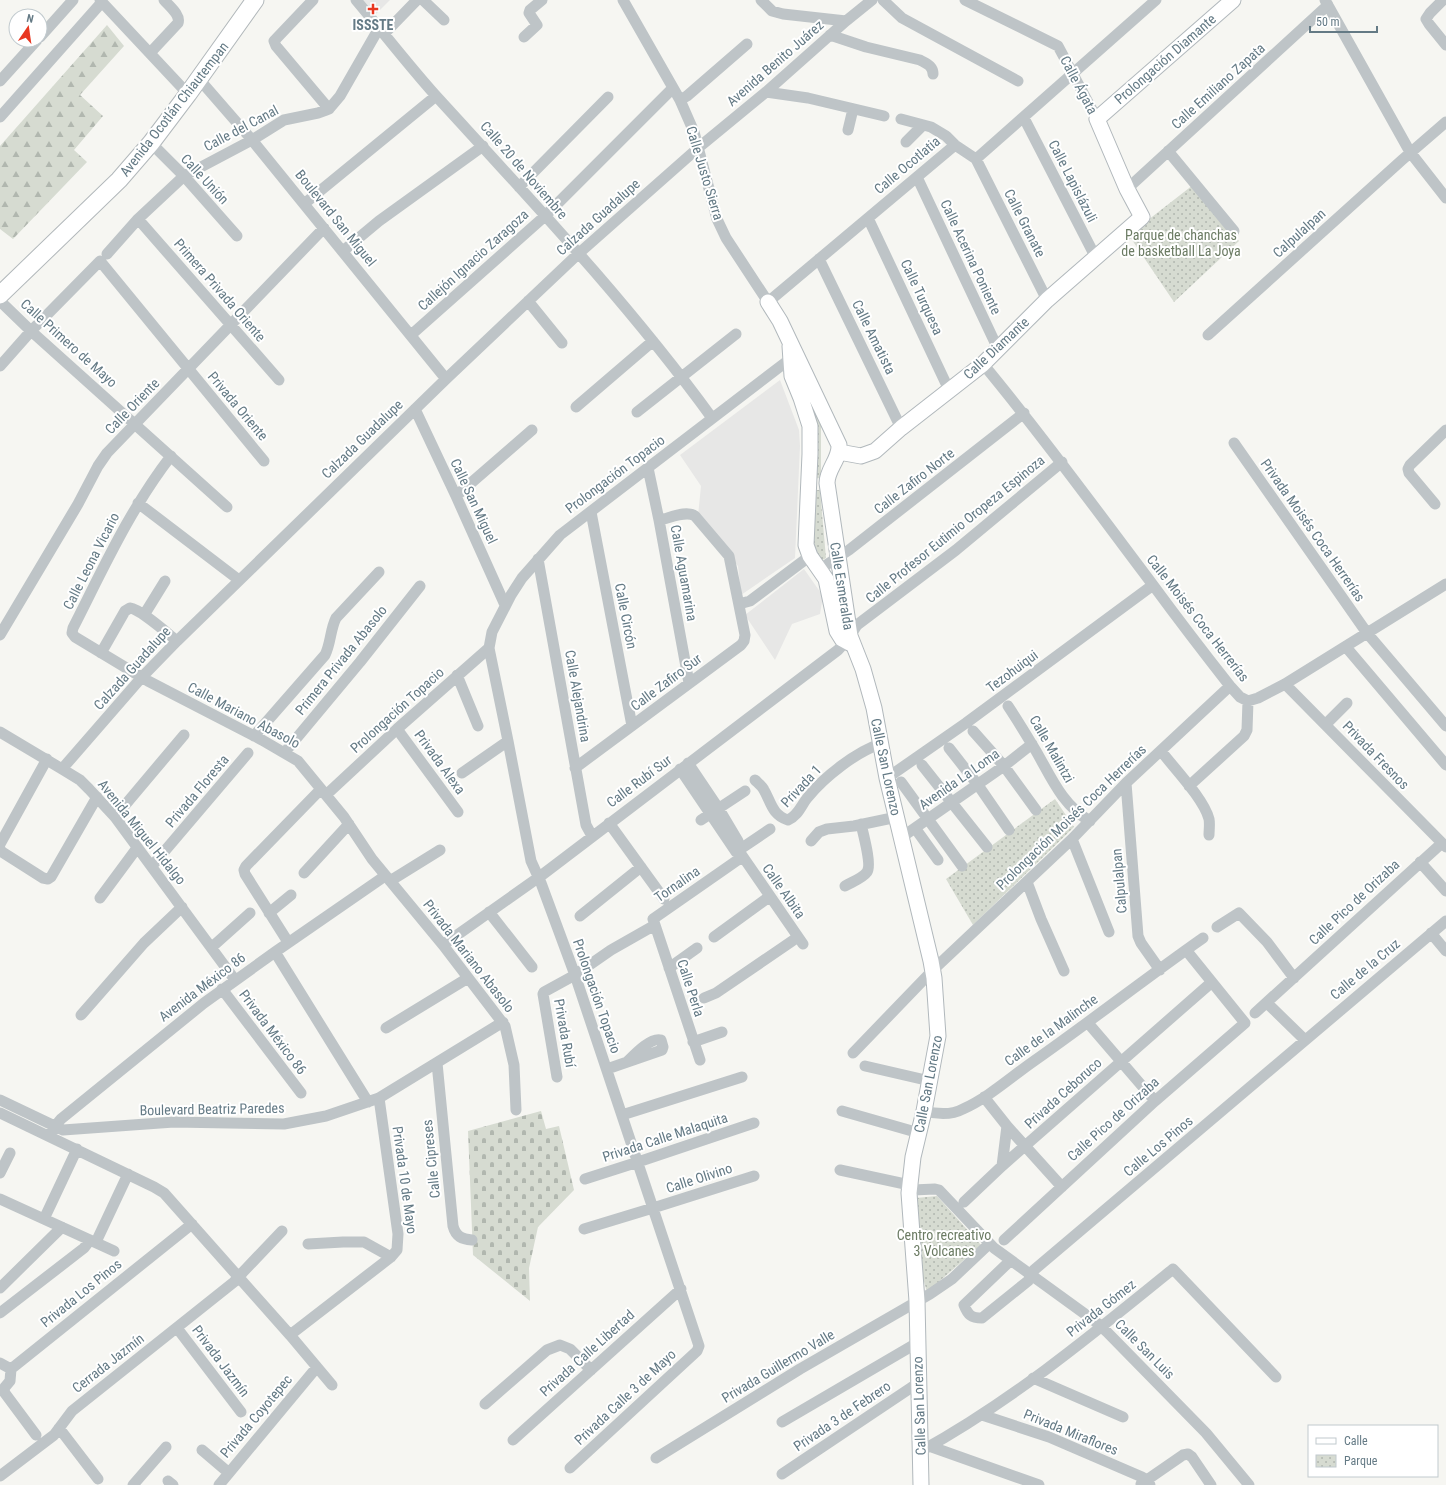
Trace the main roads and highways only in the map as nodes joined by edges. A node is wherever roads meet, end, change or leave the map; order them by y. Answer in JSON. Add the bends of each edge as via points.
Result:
{"nodes":[{"id":1,"x":255,"y":0,"type":"edge"},
{"id":2,"x":0,"y":295,"type":"edge"}],
"edges":[{"from":1,"to":2,"type":"main road","name":"Avenida Ocotlán Chiautempan","via":[[151,143],[119,180]]}]}
